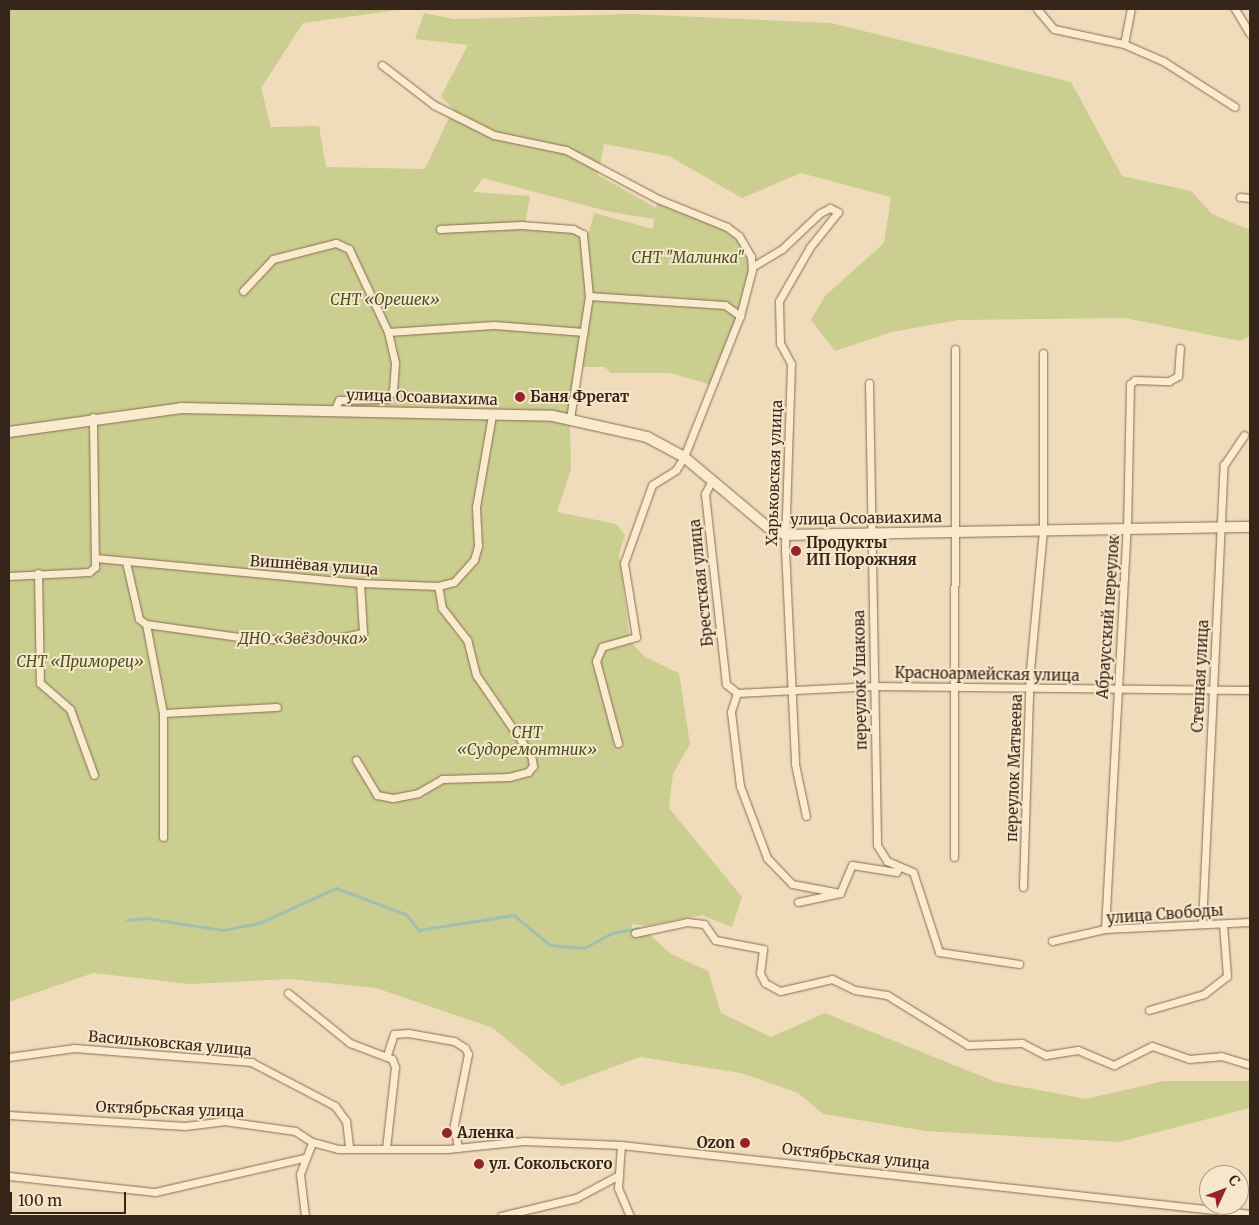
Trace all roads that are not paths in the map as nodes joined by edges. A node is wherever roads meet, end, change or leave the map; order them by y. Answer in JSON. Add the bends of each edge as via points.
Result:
{"nodes":[{"id":1,"x":1037,"y":9,"type":"edge"},
{"id":2,"x":1131,"y":9,"type":"edge"},
{"id":3,"x":1235,"y":9,"type":"edge"},
{"id":4,"x":1250,"y":34,"type":"edge"},
{"id":5,"x":1124,"y":44,"type":"junction"},
{"id":6,"x":382,"y":65,"type":"dead end"},
{"id":7,"x":1235,"y":107,"type":"dead end"},
{"id":8,"x":1240,"y":197,"type":"dead end"},
{"id":9,"x":1250,"y":198,"type":"edge"},
{"id":10,"x":440,"y":229,"type":"dead end"},
{"id":11,"x":752,"y":267,"type":"junction"},
{"id":12,"x":242,"y":291,"type":"dead end"},
{"id":13,"x":589,"y":296,"type":"junction"},
{"id":14,"x":740,"y":316,"type":"junction"},
{"id":15,"x":388,"y":332,"type":"junction"},
{"id":16,"x":584,"y":332,"type":"junction"},
{"id":17,"x":1180,"y":348,"type":"dead end"},
{"id":18,"x":955,"y":349,"type":"dead end"},
{"id":19,"x":1043,"y":353,"type":"dead end"},
{"id":20,"x":869,"y":383,"type":"dead end"},
{"id":21,"x":336,"y":409,"type":"junction"},
{"id":22,"x":492,"y":415,"type":"junction"},
{"id":23,"x":93,"y":417,"type":"junction"},
{"id":24,"x":570,"y":419,"type":"junction"},
{"id":25,"x":9,"y":432,"type":"edge"},
{"id":26,"x":1244,"y":435,"type":"dead end"},
{"id":27,"x":684,"y":457,"type":"junction"},
{"id":28,"x":712,"y":480,"type":"junction"},
{"id":29,"x":1221,"y":527,"type":"junction"},
{"id":30,"x":1250,"y":527,"type":"edge"},
{"id":31,"x":1043,"y":530,"type":"junction"},
{"id":32,"x":1127,"y":530,"type":"junction"},
{"id":33,"x":870,"y":532,"type":"junction"},
{"id":34,"x":952,"y":532,"type":"junction"},
{"id":35,"x":788,"y":535,"type":"junction"},
{"id":36,"x":96,"y":558,"type":"junction"},
{"id":37,"x":126,"y":562,"type":"junction"},
{"id":38,"x":38,"y":573,"type":"junction"},
{"id":39,"x":9,"y":576,"type":"edge"},
{"id":40,"x":360,"y":583,"type":"junction"},
{"id":41,"x":438,"y":586,"type":"junction"},
{"id":42,"x":146,"y":624,"type":"junction"},
{"id":43,"x":874,"y":686,"type":"junction"},
{"id":44,"x":794,"y":688,"type":"junction"},
{"id":45,"x":956,"y":688,"type":"junction"},
{"id":46,"x":1213,"y":688,"type":"junction"},
{"id":47,"x":1116,"y":689,"type":"junction"},
{"id":48,"x":1030,"y":690,"type":"junction"},
{"id":49,"x":1250,"y":690,"type":"edge"},
{"id":50,"x":736,"y":693,"type":"junction"},
{"id":51,"x":277,"y":707,"type":"dead end"},
{"id":52,"x":163,"y":713,"type":"junction"},
{"id":53,"x":618,"y":743,"type":"dead end"},
{"id":54,"x":356,"y":760,"type":"dead end"},
{"id":55,"x":94,"y":775,"type":"dead end"},
{"id":56,"x":806,"y":816,"type":"dead end"},
{"id":57,"x":163,"y":837,"type":"dead end"},
{"id":58,"x":954,"y":857,"type":"dead end"},
{"id":59,"x":899,"y":868,"type":"junction"},
{"id":60,"x":1023,"y":887,"type":"dead end"},
{"id":61,"x":840,"y":893,"type":"junction"},
{"id":62,"x":798,"y":902,"type":"dead end"},
{"id":63,"x":1250,"y":922,"type":"edge"},
{"id":64,"x":1202,"y":924,"type":"junction"},
{"id":65,"x":1224,"y":924,"type":"junction"},
{"id":66,"x":1106,"y":929,"type":"junction"},
{"id":67,"x":635,"y":934,"type":"dead end"},
{"id":68,"x":1052,"y":941,"type":"dead end"},
{"id":69,"x":1019,"y":964,"type":"dead end"},
{"id":70,"x":288,"y":993,"type":"dead end"},
{"id":71,"x":1149,"y":1010,"type":"dead end"},
{"id":72,"x":387,"y":1055,"type":"junction"},
{"id":73,"x":9,"y":1056,"type":"edge"},
{"id":74,"x":1250,"y":1064,"type":"edge"},
{"id":75,"x":9,"y":1116,"type":"edge"},
{"id":76,"x":312,"y":1142,"type":"junction"},
{"id":77,"x":621,"y":1145,"type":"junction"},
{"id":78,"x":349,"y":1147,"type":"junction"},
{"id":79,"x":458,"y":1148,"type":"junction"},
{"id":80,"x":386,"y":1150,"type":"junction"},
{"id":81,"x":303,"y":1158,"type":"junction"},
{"id":82,"x":619,"y":1175,"type":"junction"},
{"id":83,"x":9,"y":1176,"type":"edge"},
{"id":84,"x":1199,"y":1208,"type":"edge"},
{"id":85,"x":305,"y":1216,"type":"edge"},
{"id":86,"x":501,"y":1216,"type":"edge"},
{"id":87,"x":630,"y":1216,"type":"edge"}],
"edges":[{"from":1,"to":5,"type":"street","via":[[1054,29]]},
{"from":2,"to":5,"type":"street"},
{"from":3,"to":4,"type":"street"},
{"from":5,"to":7,"type":"street","via":[[1163,61]]},
{"from":6,"to":11,"type":"street","via":[[434,105],[494,135],[566,150],[658,199],[727,227],[739,236]]},
{"from":8,"to":9,"type":"street"},
{"from":10,"to":13,"type":"street","via":[[521,225],[573,229],[587,240]]},
{"from":11,"to":14,"type":"street"},
{"from":11,"to":35,"type":"street","name":"Харьковская улица","via":[[782,250],[820,213],[830,208],[838,212],[810,247],[779,301],[780,343],[791,364]]},
{"from":12,"to":15,"type":"street","via":[[273,259],[343,244]]},
{"from":13,"to":14,"type":"street","via":[[725,305]]},
{"from":13,"to":16,"type":"street"},
{"from":14,"to":27,"type":"street"},
{"from":15,"to":16,"type":"street","via":[[494,325]]},
{"from":15,"to":21,"type":"street","via":[[395,363],[393,390],[387,399],[339,400]]},
{"from":16,"to":24,"type":"street"},
{"from":17,"to":32,"type":"street","name":"Абраусский переулок","via":[[1178,376],[1169,381],[1135,380],[1130,384]]},
{"from":18,"to":34,"type":"street"},
{"from":19,"to":31,"type":"street","name":"переулок Матвеева"},
{"from":20,"to":33,"type":"street","name":"переулок Ушакова"},
{"from":21,"to":22,"type":"street","name":"улица Осоавиахима"},
{"from":21,"to":23,"type":"street","name":"улица Осоавиахима","via":[[181,408]]},
{"from":22,"to":24,"type":"street","name":"улица Осоавиахима"},
{"from":22,"to":41,"type":"street","name":"Вишнёвая улица","via":[[476,507],[478,546],[462,577]]},
{"from":23,"to":25,"type":"street","name":"улица Осоавиахима"},
{"from":23,"to":36,"type":"street"},
{"from":24,"to":27,"type":"street","name":"улица Осоавиахима","via":[[647,437]]},
{"from":26,"to":29,"type":"street","name":"Степная улица","via":[[1224,466]]},
{"from":27,"to":28,"type":"street","name":"улица Осоавиахима"},
{"from":27,"to":53,"type":"street","via":[[676,470],[652,485],[624,562],[636,637],[602,647],[596,661]]},
{"from":28,"to":35,"type":"street","name":"улица Осоавиахима","via":[[771,530]]},
{"from":28,"to":50,"type":"street","name":"Брестская улица","via":[[705,494],[726,684]]},
{"from":29,"to":30,"type":"street","name":"улица Осоавиахима"},
{"from":29,"to":32,"type":"street","name":"улица Осоавиахима"},
{"from":29,"to":46,"type":"street","name":"Степная улица"},
{"from":31,"to":32,"type":"street","name":"улица Осоавиахима"},
{"from":31,"to":34,"type":"street","name":"улица Осоавиахима"},
{"from":31,"to":48,"type":"street","name":"переулок Матвеева"},
{"from":32,"to":47,"type":"street","name":"Абраусский переулок"},
{"from":33,"to":34,"type":"street","name":"улица Осоавиахима"},
{"from":33,"to":35,"type":"street","name":"улица Осоавиахима"},
{"from":33,"to":43,"type":"street","name":"переулок Ушакова"},
{"from":34,"to":45,"type":"street"},
{"from":35,"to":44,"type":"street","name":"Харьковская улица"},
{"from":36,"to":37,"type":"street","name":"Вишнёвая улица"},
{"from":36,"to":38,"type":"street","via":[[89,572]]},
{"from":37,"to":40,"type":"street","name":"Вишнёвая улица"},
{"from":37,"to":42,"type":"street","via":[[139,619]]},
{"from":38,"to":39,"type":"street"},
{"from":38,"to":55,"type":"street","via":[[40,683],[70,709]]},
{"from":40,"to":41,"type":"street","name":"Вишнёвая улица"},
{"from":40,"to":42,"type":"street","via":[[364,632],[284,641]]},
{"from":41,"to":54,"type":"street","via":[[442,608],[467,640],[476,675],[531,755],[533,766],[528,772],[509,777],[442,779],[418,793],[393,798],[377,795]]},
{"from":42,"to":52,"type":"street"},
{"from":43,"to":44,"type":"street","name":"Красноармейская улица"},
{"from":43,"to":45,"type":"street","name":"Красноармейская улица"},
{"from":43,"to":59,"type":"street","name":"переулок Ушакова","via":[[877,845],[880,856]]},
{"from":44,"to":50,"type":"street","name":"Красноармейская улица"},
{"from":44,"to":56,"type":"street","name":"Харьковская улица","via":[[795,764]]},
{"from":45,"to":48,"type":"street","name":"Красноармейская улица"},
{"from":45,"to":58,"type":"street"},
{"from":46,"to":47,"type":"street","name":"Красноармейская улица"},
{"from":46,"to":49,"type":"street","name":"Красноармейская улица"},
{"from":46,"to":64,"type":"street","name":"Степная улица"},
{"from":47,"to":48,"type":"street","name":"Красноармейская улица"},
{"from":47,"to":66,"type":"street","name":"Абраусский переулок"},
{"from":48,"to":60,"type":"street","name":"переулок Матвеева"},
{"from":50,"to":61,"type":"street","via":[[731,712],[740,786],[768,858],[792,884]]},
{"from":51,"to":52,"type":"street"},
{"from":52,"to":57,"type":"street"},
{"from":59,"to":61,"type":"street","via":[[896,872],[852,865]]},
{"from":59,"to":69,"type":"street","name":"переулок Ушакова","via":[[913,872],[939,952]]},
{"from":61,"to":62,"type":"street"},
{"from":63,"to":65,"type":"street","name":"улица Свободы"},
{"from":64,"to":65,"type":"street","name":"улица Свободы"},
{"from":64,"to":66,"type":"street","name":"улица Свободы"},
{"from":65,"to":71,"type":"street","via":[[1227,976],[1204,994]]},
{"from":66,"to":68,"type":"street","name":"улица Свободы"},
{"from":67,"to":74,"type":"street","via":[[687,922],[704,924],[715,940],[763,949],[760,972],[765,983],[780,990],[832,979],[855,990],[887,995],[968,1044],[1022,1043],[1046,1055],[1078,1050],[1114,1065],[1152,1046],[1189,1059],[1220,1056]]},
{"from":70,"to":72,"type":"street","via":[[350,1043]]},
{"from":72,"to":79,"type":"street","via":[[394,1034],[408,1032],[454,1041],[465,1048],[468,1054],[454,1125]]},
{"from":72,"to":80,"type":"street","via":[[395,1068]]},
{"from":73,"to":78,"type":"street","name":"Васильковская улица","via":[[74,1048],[251,1062],[335,1106],[346,1121]]},
{"from":75,"to":76,"type":"street","name":"Октябрьская улица","via":[[185,1126],[224,1121],[295,1131]]},
{"from":76,"to":78,"type":"street","name":"Октябрьская улица","via":[[338,1149]]},
{"from":76,"to":81,"type":"street"},
{"from":77,"to":79,"type":"street","name":"Октябрьская улица","via":[[524,1141]]},
{"from":77,"to":82,"type":"street"},
{"from":77,"to":84,"type":"street","name":"Октябрьская улица"},
{"from":78,"to":80,"type":"street","name":"Октябрьская улица"},
{"from":79,"to":80,"type":"street","name":"Октябрьская улица"},
{"from":81,"to":83,"type":"street","via":[[155,1192]]},
{"from":81,"to":85,"type":"street","via":[[300,1174]]},
{"from":82,"to":86,"type":"street","via":[[576,1198]]},
{"from":82,"to":87,"type":"street","via":[[618,1188]]}]}
